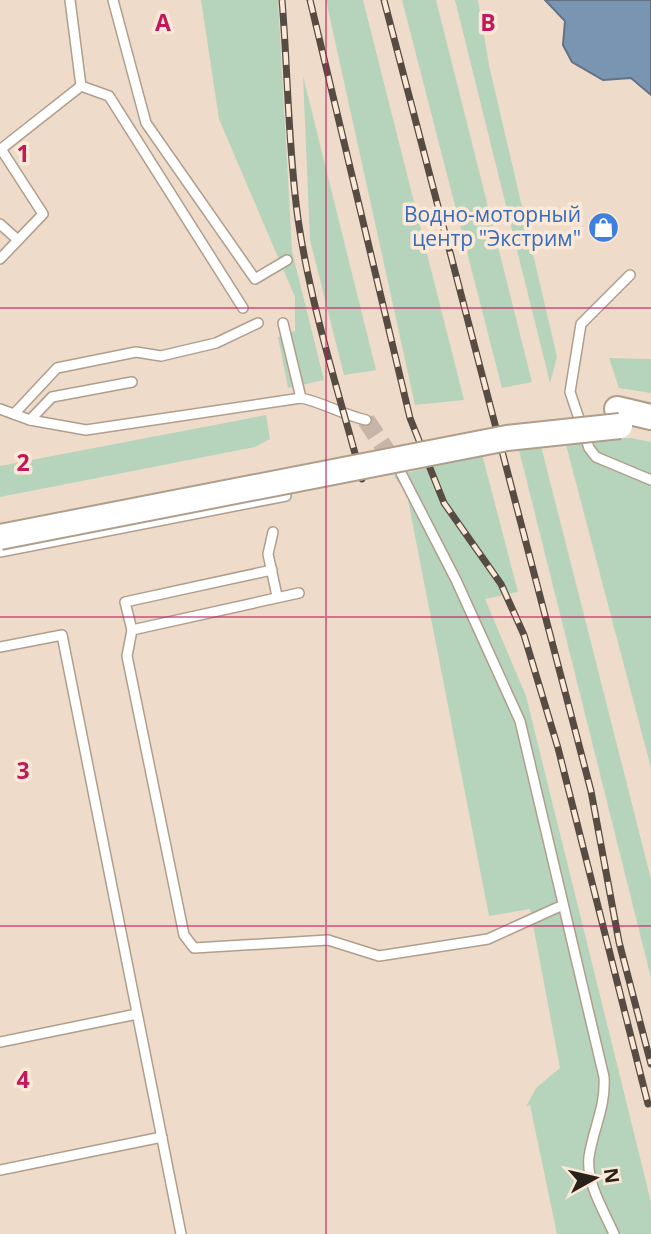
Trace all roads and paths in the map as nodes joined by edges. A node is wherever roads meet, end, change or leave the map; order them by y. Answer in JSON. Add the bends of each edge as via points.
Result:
{"nodes":[{"id":1,"x":70,"y":0,"type":"edge"},
{"id":2,"x":113,"y":0,"type":"edge"},
{"id":3,"x":81,"y":86,"type":"junction"},
{"id":4,"x":0,"y":224,"type":"edge"},
{"id":5,"x":18,"y":240,"type":"junction"},
{"id":6,"x":0,"y":259,"type":"edge"},
{"id":7,"x":287,"y":260,"type":"dead end"},
{"id":8,"x":630,"y":275,"type":"dead end"},
{"id":9,"x":243,"y":308,"type":"dead end"},
{"id":10,"x":258,"y":323,"type":"dead end"},
{"id":11,"x":283,"y":323,"type":"dead end"},
{"id":12,"x":132,"y":382,"type":"dead end"},
{"id":13,"x":301,"y":398,"type":"junction"},
{"id":14,"x":0,"y":409,"type":"edge"},
{"id":15,"x":14,"y":414,"type":"junction"},
{"id":16,"x":651,"y":417,"type":"edge"},
{"id":17,"x":619,"y":418,"type":"junction"},
{"id":18,"x":30,"y":420,"type":"junction"},
{"id":19,"x":366,"y":420,"type":"tunnel mouth"},
{"id":20,"x":651,"y":433,"type":"edge"},
{"id":21,"x":401,"y":473,"type":"tunnel mouth"},
{"id":22,"x":651,"y":480,"type":"edge"},
{"id":23,"x":286,"y":496,"type":"dead end"},
{"id":24,"x":0,"y":520,"type":"edge"},
{"id":25,"x":274,"y":532,"type":"dead end"},
{"id":26,"x":0,"y":537,"type":"edge"},
{"id":27,"x":0,"y":552,"type":"edge"},
{"id":28,"x":272,"y":570,"type":"junction"},
{"id":29,"x":299,"y":593,"type":"dead end"},
{"id":30,"x":277,"y":596,"type":"junction"},
{"id":31,"x":132,"y":630,"type":"junction"},
{"id":32,"x":0,"y":647,"type":"edge"},
{"id":33,"x":563,"y":905,"type":"junction"},
{"id":34,"x":137,"y":1014,"type":"junction"},
{"id":35,"x":0,"y":1042,"type":"edge"},
{"id":36,"x":162,"y":1137,"type":"junction"},
{"id":37,"x":0,"y":1170,"type":"edge"},
{"id":38,"x":181,"y":1234,"type":"edge"},
{"id":39,"x":614,"y":1234,"type":"edge"}],
"edges":[{"from":1,"to":3,"type":"lane"},
{"from":2,"to":7,"type":"lane","via":[[146,123],[256,279]]},
{"from":3,"to":5,"type":"lane","via":[[1,149],[43,214]]},
{"from":3,"to":9,"type":"lane","via":[[109,96]]},
{"from":4,"to":5,"type":"lane"},
{"from":5,"to":6,"type":"lane"},
{"from":8,"to":22,"type":"lane","via":[[581,324],[570,392],[596,457]]},
{"from":10,"to":15,"type":"lane","via":[[216,343],[161,356],[136,352],[57,368]]},
{"from":11,"to":13,"type":"lane"},
{"from":12,"to":18,"type":"lane","via":[[52,397]]},
{"from":13,"to":18,"type":"lane","via":[[86,430]]},
{"from":13,"to":19,"type":"lane"},
{"from":14,"to":15,"type":"lane"},
{"from":15,"to":18,"type":"lane"},
{"from":16,"to":17,"type":"main road"},
{"from":17,"to":20,"type":"main road"},
{"from":17,"to":24,"type":"main road","via":[[528,418]]},
{"from":17,"to":26,"type":"main road","bridge":true},
{"from":21,"to":33,"type":"lane","via":[[520,721]]},
{"from":23,"to":27,"type":"lane"},
{"from":25,"to":28,"type":"lane","via":[[268,554]]},
{"from":28,"to":30,"type":"lane"},
{"from":28,"to":31,"type":"lane","via":[[125,601]]},
{"from":29,"to":30,"type":"lane"},
{"from":30,"to":31,"type":"lane"},
{"from":31,"to":33,"type":"lane","via":[[127,656],[184,935],[194,948],[328,940],[379,956],[488,939]]},
{"from":32,"to":34,"type":"lane","via":[[62,635]]},
{"from":33,"to":39,"type":"lane","via":[[604,1077],[604,1107],[589,1170]]},
{"from":34,"to":35,"type":"lane"},
{"from":34,"to":36,"type":"lane"},
{"from":36,"to":37,"type":"lane"},
{"from":36,"to":38,"type":"lane"}]}
